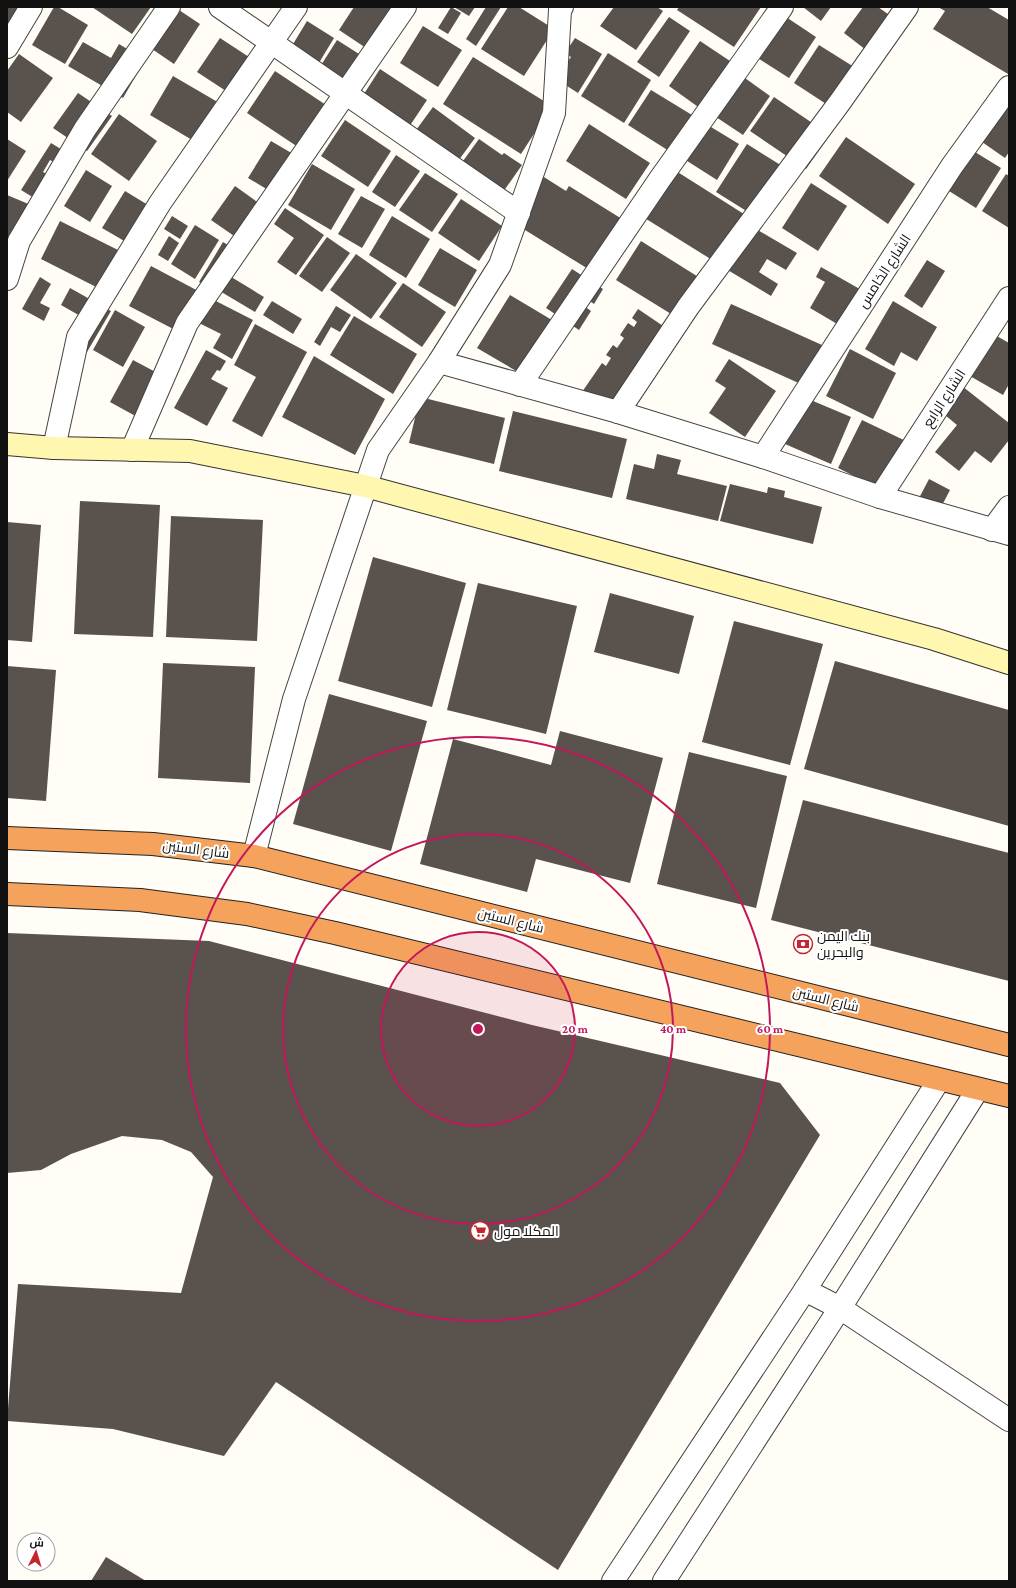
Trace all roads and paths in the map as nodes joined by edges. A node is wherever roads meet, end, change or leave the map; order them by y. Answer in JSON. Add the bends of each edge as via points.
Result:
{"nodes":[{"id":1,"x":31,"y":7,"type":"edge"},
{"id":2,"x":169,"y":7,"type":"edge"},
{"id":3,"x":220,"y":7,"type":"edge"},
{"id":4,"x":296,"y":7,"type":"edge"},
{"id":5,"x":404,"y":7,"type":"edge"},
{"id":6,"x":782,"y":7,"type":"edge"},
{"id":7,"x":907,"y":7,"type":"edge"},
{"id":8,"x":559,"y":8,"type":"edge"},
{"id":9,"x":272,"y":41,"type":"junction"},
{"id":10,"x":7,"y":47,"type":"edge"},
{"id":11,"x":1009,"y":87,"type":"edge"},
{"id":12,"x":345,"y":94,"type":"junction"},
{"id":13,"x":519,"y":213,"type":"junction"},
{"id":14,"x":13,"y":238,"type":"edge"},
{"id":15,"x":7,"y":279,"type":"edge"},
{"id":16,"x":1009,"y":298,"type":"edge"},
{"id":17,"x":439,"y":362,"type":"junction"},
{"id":18,"x":520,"y":385,"type":"junction"},
{"id":19,"x":618,"y":412,"type":"junction"},
{"id":20,"x":7,"y":444,"type":"edge"},
{"id":21,"x":54,"y":448,"type":"junction"},
{"id":22,"x":132,"y":450,"type":"junction"},
{"id":23,"x":763,"y":457,"type":"junction"},
{"id":24,"x":365,"y":486,"type":"junction"},
{"id":25,"x":880,"y":497,"type":"junction"},
{"id":26,"x":1009,"y":507,"type":"edge"},
{"id":27,"x":1001,"y":532,"type":"edge"},
{"id":28,"x":1009,"y":663,"type":"edge"},
{"id":29,"x":7,"y":838,"type":"edge"},
{"id":30,"x":254,"y":856,"type":"junction"},
{"id":31,"x":7,"y":894,"type":"edge"},
{"id":32,"x":1009,"y":1045,"type":"edge"},
{"id":33,"x":939,"y":1080,"type":"junction"},
{"id":34,"x":978,"y":1089,"type":"junction"},
{"id":35,"x":1009,"y":1096,"type":"edge"},
{"id":36,"x":805,"y":1290,"type":"junction"},
{"id":37,"x":840,"y":1308,"type":"junction"},
{"id":38,"x":1009,"y":1420,"type":"edge"},
{"id":39,"x":613,"y":1581,"type":"edge"},
{"id":40,"x":664,"y":1581,"type":"edge"}],
"edges":[{"from":1,"to":10,"type":"street"},
{"from":2,"to":14,"type":"street"},
{"from":3,"to":9,"type":"street"},
{"from":4,"to":9,"type":"street"},
{"from":5,"to":12,"type":"street"},
{"from":6,"to":18,"type":"street","via":[[660,179]]},
{"from":7,"to":19,"type":"street","via":[[688,307]]},
{"from":8,"to":13,"type":"street","via":[[554,113]]},
{"from":9,"to":12,"type":"street"},
{"from":9,"to":21,"type":"street","via":[[160,203],[78,336]]},
{"from":11,"to":23,"type":"street","name":"الشارع الخامس","via":[[952,166]]},
{"from":12,"to":13,"type":"street"},
{"from":12,"to":22,"type":"street","via":[[187,323]]},
{"from":13,"to":17,"type":"street","via":[[500,265]]},
{"from":14,"to":15,"type":"street"},
{"from":16,"to":25,"type":"street","name":"الشارع الرابع"},
{"from":17,"to":18,"type":"street"},
{"from":17,"to":24,"type":"street","via":[[378,450]]},
{"from":18,"to":19,"type":"street"},
{"from":19,"to":23,"type":"street"},
{"from":20,"to":21,"type":"street"},
{"from":21,"to":22,"type":"street"},
{"from":22,"to":24,"type":"street","via":[[190,451]]},
{"from":23,"to":25,"type":"street"},
{"from":24,"to":28,"type":"street","via":[[934,639]]},
{"from":24,"to":30,"type":"street","via":[[294,700]]},
{"from":25,"to":27,"type":"street"},
{"from":26,"to":27,"type":"street"},
{"from":29,"to":30,"type":"highway","name":"شارع الستين","via":[[153,844]]},
{"from":30,"to":32,"type":"highway","name":"شارع الستين"},
{"from":31,"to":33,"type":"highway","via":[[140,900],[247,914]]},
{"from":33,"to":34,"type":"highway"},
{"from":33,"to":36,"type":"street"},
{"from":34,"to":35,"type":"highway"},
{"from":34,"to":37,"type":"street"},
{"from":36,"to":37,"type":"street"},
{"from":36,"to":39,"type":"street"},
{"from":37,"to":38,"type":"street"},
{"from":37,"to":40,"type":"street"}]}
